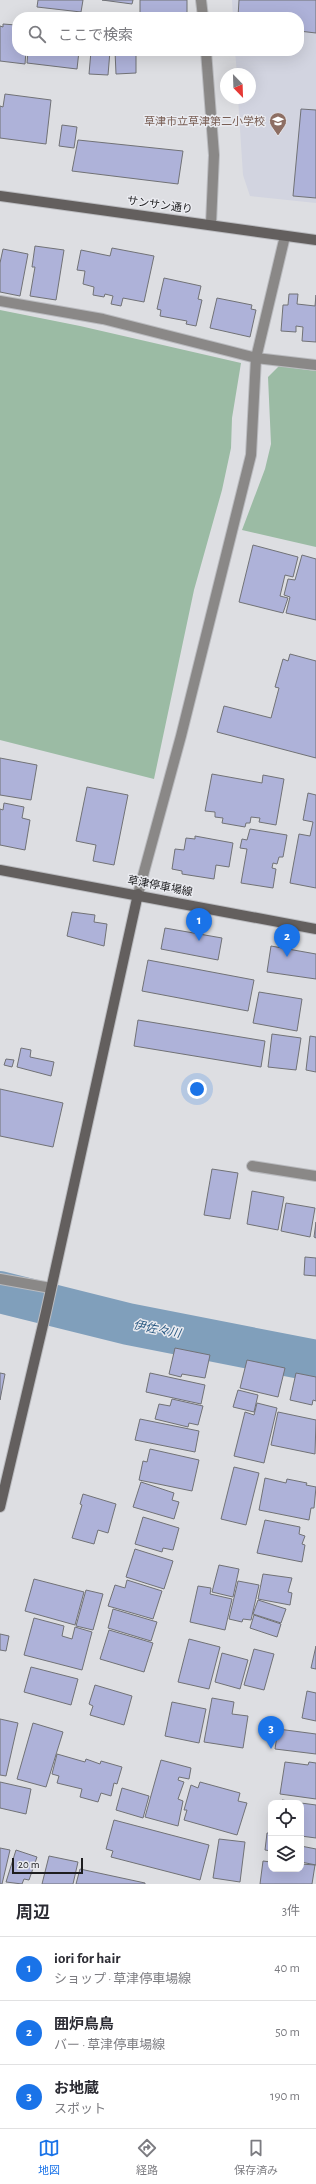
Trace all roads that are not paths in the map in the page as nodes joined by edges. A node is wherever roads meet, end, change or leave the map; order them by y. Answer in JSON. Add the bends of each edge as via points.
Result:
{"nodes":[{"id":1,"x":201,"y":0,"type":"edge"},
{"id":2,"x":202,"y":12,"type":"edge"},
{"id":3,"x":206,"y":56,"type":"edge"},
{"id":4,"x":0,"y":196,"type":"edge"},
{"id":5,"x":210,"y":224,"type":"junction"},
{"id":6,"x":285,"y":236,"type":"junction"},
{"id":7,"x":316,"y":240,"type":"edge"},
{"id":8,"x":0,"y":302,"type":"edge"},
{"id":9,"x":256,"y":358,"type":"junction"},
{"id":10,"x":316,"y":365,"type":"edge"},
{"id":11,"x":0,"y":870,"type":"edge"},
{"id":12,"x":138,"y":894,"type":"junction"},
{"id":13,"x":316,"y":929,"type":"edge"},
{"id":14,"x":252,"y":1166,"type":"dead end"},
{"id":15,"x":316,"y":1176,"type":"edge"},
{"id":16,"x":0,"y":1279,"type":"edge"},
{"id":17,"x":50,"y":1292,"type":"junction"},
{"id":18,"x":0,"y":1507,"type":"edge"}],
"edges":[{"from":1,"to":2,"type":"street"},
{"from":3,"to":5,"type":"street","via":[[214,155]]},
{"from":4,"to":5,"type":"street","name":"サンサン通り"},
{"from":5,"to":6,"type":"street","name":"サンサン通り"},
{"from":6,"to":7,"type":"street","name":"サンサン通り"},
{"from":6,"to":9,"type":"street"},
{"from":8,"to":9,"type":"street","via":[[103,319]]},
{"from":9,"to":10,"type":"street"},
{"from":9,"to":12,"type":"street","via":[[251,456],[181,736]]},
{"from":11,"to":12,"type":"street","name":"草津停車場線"},
{"from":12,"to":13,"type":"street","name":"草津停車場線"},
{"from":12,"to":17,"type":"street"},
{"from":14,"to":15,"type":"street"},
{"from":16,"to":17,"type":"street"},
{"from":17,"to":18,"type":"street"}]}
